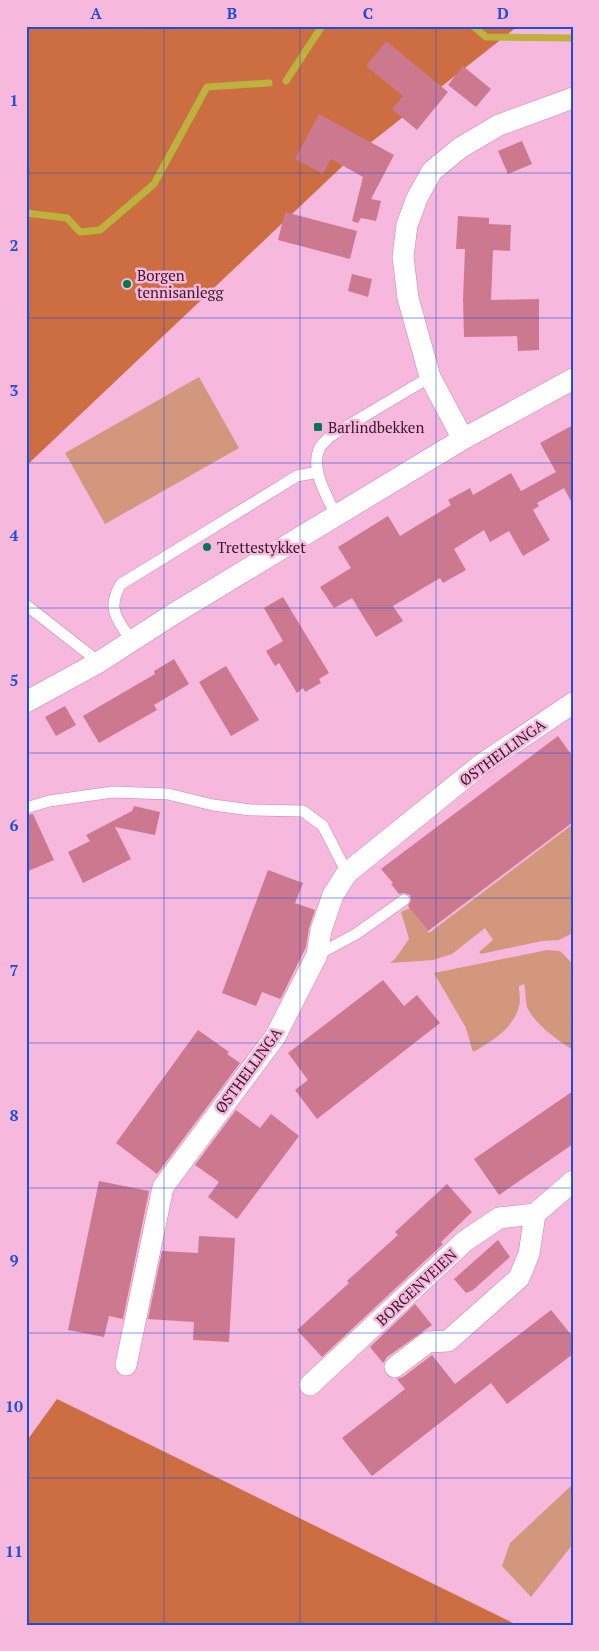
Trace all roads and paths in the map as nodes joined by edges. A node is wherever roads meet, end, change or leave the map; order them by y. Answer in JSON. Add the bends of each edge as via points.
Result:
{"nodes":[{"id":1,"x":573,"y":98,"type":"edge"},
{"id":2,"x":430,"y":377,"type":"junction"},
{"id":3,"x":573,"y":379,"type":"edge"},
{"id":4,"x":463,"y":439,"type":"junction"},
{"id":5,"x":318,"y":472,"type":"junction"},
{"id":6,"x":336,"y":516,"type":"junction"},
{"id":7,"x":26,"y":605,"type":"edge"},
{"id":8,"x":132,"y":641,"type":"junction"},
{"id":9,"x":99,"y":662,"type":"junction"},
{"id":10,"x":26,"y":702,"type":"edge"},
{"id":11,"x":573,"y":703,"type":"edge"},
{"id":12,"x":26,"y":808,"type":"edge"},
{"id":13,"x":347,"y":873,"type":"junction"},
{"id":14,"x":404,"y":900,"type":"dead end"},
{"id":15,"x":317,"y":955,"type":"junction"},
{"id":16,"x":573,"y":1181,"type":"edge"},
{"id":17,"x":535,"y":1214,"type":"junction"},
{"id":18,"x":126,"y":1366,"type":"dead end"},
{"id":19,"x":395,"y":1368,"type":"dead end"},
{"id":20,"x":310,"y":1384,"type":"dead end"}],
"edges":[{"from":1,"to":2,"type":"street","via":[[499,125],[460,148],[432,171],[417,198],[408,225],[403,257],[408,298]]},
{"from":2,"to":4,"type":"street"},
{"from":2,"to":5,"type":"lane","via":[[329,437],[320,449]]},
{"from":3,"to":4,"type":"street"},
{"from":4,"to":6,"type":"street"},
{"from":5,"to":6,"type":"lane"},
{"from":5,"to":8,"type":"lane","via":[[298,476],[121,584],[115,595],[114,612]]},
{"from":6,"to":8,"type":"street"},
{"from":7,"to":9,"type":"lane"},
{"from":8,"to":9,"type":"street"},
{"from":9,"to":10,"type":"street"},
{"from":11,"to":13,"type":"street","name":"ØSTHELLINGA","via":[[482,764]]},
{"from":12,"to":13,"type":"lane","via":[[49,800],[114,792],[168,794],[251,810],[302,810],[323,826]]},
{"from":13,"to":15,"type":"street","name":"ØSTHELLINGA","via":[[333,895],[321,930]]},
{"from":14,"to":15,"type":"lane","via":[[356,934]]},
{"from":15,"to":18,"type":"street","name":"ØSTHELLINGA","via":[[275,1037],[163,1187]]},
{"from":16,"to":17,"type":"street"},
{"from":17,"to":19,"type":"street","via":[[529,1254],[519,1278],[448,1341],[428,1342]]},
{"from":17,"to":20,"type":"street","name":"BORGENVEIEN","via":[[499,1218],[465,1242]]}]}
